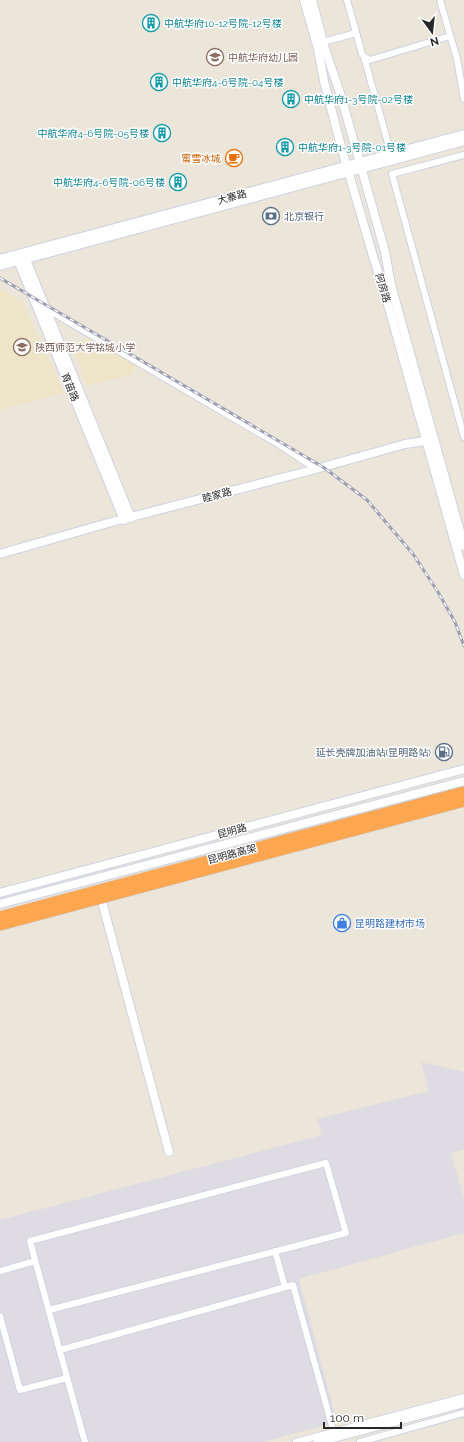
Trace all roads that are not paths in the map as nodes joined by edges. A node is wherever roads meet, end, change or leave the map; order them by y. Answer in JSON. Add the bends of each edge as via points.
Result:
{"nodes":[{"id":1,"x":304,"y":0,"type":"edge"},
{"id":2,"x":312,"y":0,"type":"edge"},
{"id":3,"x":347,"y":0,"type":"edge"},
{"id":4,"x":440,"y":0,"type":"edge"},
{"id":5,"x":356,"y":33,"type":"junction"},
{"id":6,"x":450,"y":36,"type":"junction"},
{"id":7,"x":323,"y":42,"type":"junction"},
{"id":8,"x":364,"y":57,"type":"junction"},
{"id":9,"x":464,"y":99,"type":"edge"},
{"id":10,"x":464,"y":134,"type":"edge"},
{"id":11,"x":464,"y":141,"type":"edge"},
{"id":12,"x":391,"y":154,"type":"junction"},
{"id":13,"x":464,"y":155,"type":"edge"},
{"id":14,"x":361,"y":166,"type":"junction"},
{"id":15,"x":348,"y":170,"type":"junction"},
{"id":16,"x":376,"y":221,"type":"junction"},
{"id":17,"x":364,"y":224,"type":"junction"},
{"id":18,"x":21,"y":257,"type":"junction"},
{"id":19,"x":0,"y":259,"type":"edge"},
{"id":20,"x":0,"y":266,"type":"edge"},
{"id":21,"x":45,"y":308,"type":"junction"},
{"id":22,"x":464,"y":437,"type":"edge"},
{"id":23,"x":430,"y":440,"type":"junction"},
{"id":24,"x":316,"y":469,"type":"junction"},
{"id":25,"x":127,"y":519,"type":"junction"},
{"id":26,"x":464,"y":546,"type":"edge"},
{"id":27,"x":0,"y":554,"type":"edge"},
{"id":28,"x":464,"y":574,"type":"edge"},
{"id":29,"x":464,"y":769,"type":"edge"},
{"id":30,"x":464,"y":780,"type":"edge"},
{"id":31,"x":464,"y":792,"type":"edge"},
{"id":32,"x":464,"y":801,"type":"edge"},
{"id":33,"x":94,"y":868,"type":"junction"},
{"id":34,"x":96,"y":879,"type":"junction"},
{"id":35,"x":0,"y":893,"type":"edge"},
{"id":36,"x":0,"y":904,"type":"edge"},
{"id":37,"x":0,"y":917,"type":"edge"},
{"id":38,"x":0,"y":925,"type":"edge"},
{"id":39,"x":169,"y":1152,"type":"dead end"},
{"id":40,"x":275,"y":1251,"type":"junction"},
{"id":41,"x":35,"y":1261,"type":"junction"},
{"id":42,"x":0,"y":1271,"type":"edge"},
{"id":43,"x":285,"y":1287,"type":"junction"},
{"id":44,"x":49,"y":1310,"type":"junction"},
{"id":45,"x":0,"y":1316,"type":"edge"},
{"id":46,"x":60,"y":1350,"type":"junction"},
{"id":47,"x":67,"y":1378,"type":"junction"},
{"id":48,"x":464,"y":1395,"type":"edge"},
{"id":49,"x":464,"y":1403,"type":"edge"},
{"id":50,"x":464,"y":1407,"type":"edge"},
{"id":51,"x":464,"y":1413,"type":"edge"},
{"id":52,"x":334,"y":1437,"type":"edge"},
{"id":53,"x":368,"y":1441,"type":"edge"},
{"id":54,"x":85,"y":1442,"type":"edge"},
{"id":55,"x":296,"y":1442,"type":"edge"},
{"id":56,"x":318,"y":1442,"type":"edge"},
{"id":57,"x":360,"y":1442,"type":"edge"}],
"edges":[{"from":1,"to":15,"type":"main road","name":"阿房路"},
{"from":2,"to":7,"type":"main road","name":"阿房路"},
{"from":3,"to":5,"type":"street"},
{"from":4,"to":6,"type":"street"},
{"from":5,"to":7,"type":"street"},
{"from":5,"to":8,"type":"street"},
{"from":6,"to":8,"type":"street","via":[[370,60]]},
{"from":6,"to":9,"type":"street","via":[[461,76]]},
{"from":7,"to":14,"type":"main road","name":"阿房路"},
{"from":8,"to":12,"type":"street"},
{"from":10,"to":12,"type":"main road","name":"大寨路"},
{"from":11,"to":14,"type":"main road","name":"大寨路"},
{"from":12,"to":14,"type":"main road","name":"大寨路"},
{"from":13,"to":22,"type":"street","via":[[392,174]]},
{"from":14,"to":15,"type":"main road","name":"大寨路"},
{"from":14,"to":16,"type":"main road","name":"阿房路"},
{"from":15,"to":17,"type":"main road","name":"阿房路"},
{"from":15,"to":18,"type":"main road","name":"大寨路"},
{"from":16,"to":17,"type":"main road"},
{"from":16,"to":23,"type":"main road","name":"阿房路"},
{"from":17,"to":23,"type":"main road","name":"阿房路"},
{"from":18,"to":19,"type":"main road","name":"大寨路"},
{"from":18,"to":20,"type":"main road","name":"大寨路"},
{"from":18,"to":21,"type":"main road","name":"育苗路"},
{"from":18,"to":25,"type":"main road","name":"育苗路"},
{"from":21,"to":24,"type":"street","via":[[278,444]]},
{"from":21,"to":25,"type":"main road","name":"育苗路"},
{"from":23,"to":24,"type":"main road","name":"睦家路","via":[[405,444]]},
{"from":23,"to":26,"type":"main road","name":"阿房路"},
{"from":23,"to":28,"type":"main road","name":"阿房路"},
{"from":24,"to":25,"type":"main road","name":"睦家路"},
{"from":25,"to":27,"type":"main road","name":"睦家路"},
{"from":29,"to":33,"type":"main road","name":"昆明路"},
{"from":30,"to":34,"type":"main road","name":"昆明路"},
{"from":31,"to":37,"type":"highway","name":"昆明路高架","bridge":true},
{"from":32,"to":38,"type":"highway","name":"昆明路高架","bridge":true},
{"from":33,"to":34,"type":"main road"},
{"from":33,"to":35,"type":"main road","name":"昆明路"},
{"from":34,"to":36,"type":"main road","name":"昆明路"},
{"from":34,"to":39,"type":"main road"},
{"from":40,"to":41,"type":"street","via":[[346,1233],[326,1163],[30,1241]]},
{"from":40,"to":43,"type":"street"},
{"from":40,"to":44,"type":"street"},
{"from":41,"to":42,"type":"street"},
{"from":41,"to":44,"type":"street"},
{"from":43,"to":46,"type":"street"},
{"from":43,"to":52,"type":"street","via":[[292,1285]]},
{"from":44,"to":46,"type":"street"},
{"from":45,"to":47,"type":"street","via":[[20,1390]]},
{"from":46,"to":47,"type":"street"},
{"from":47,"to":54,"type":"street"},
{"from":48,"to":52,"type":"street"},
{"from":49,"to":52,"type":"main road"},
{"from":50,"to":52,"type":"main road"},
{"from":51,"to":53,"type":"street"},
{"from":52,"to":55,"type":"street"},
{"from":52,"to":56,"type":"main road"},
{"from":53,"to":57,"type":"street"}]}
